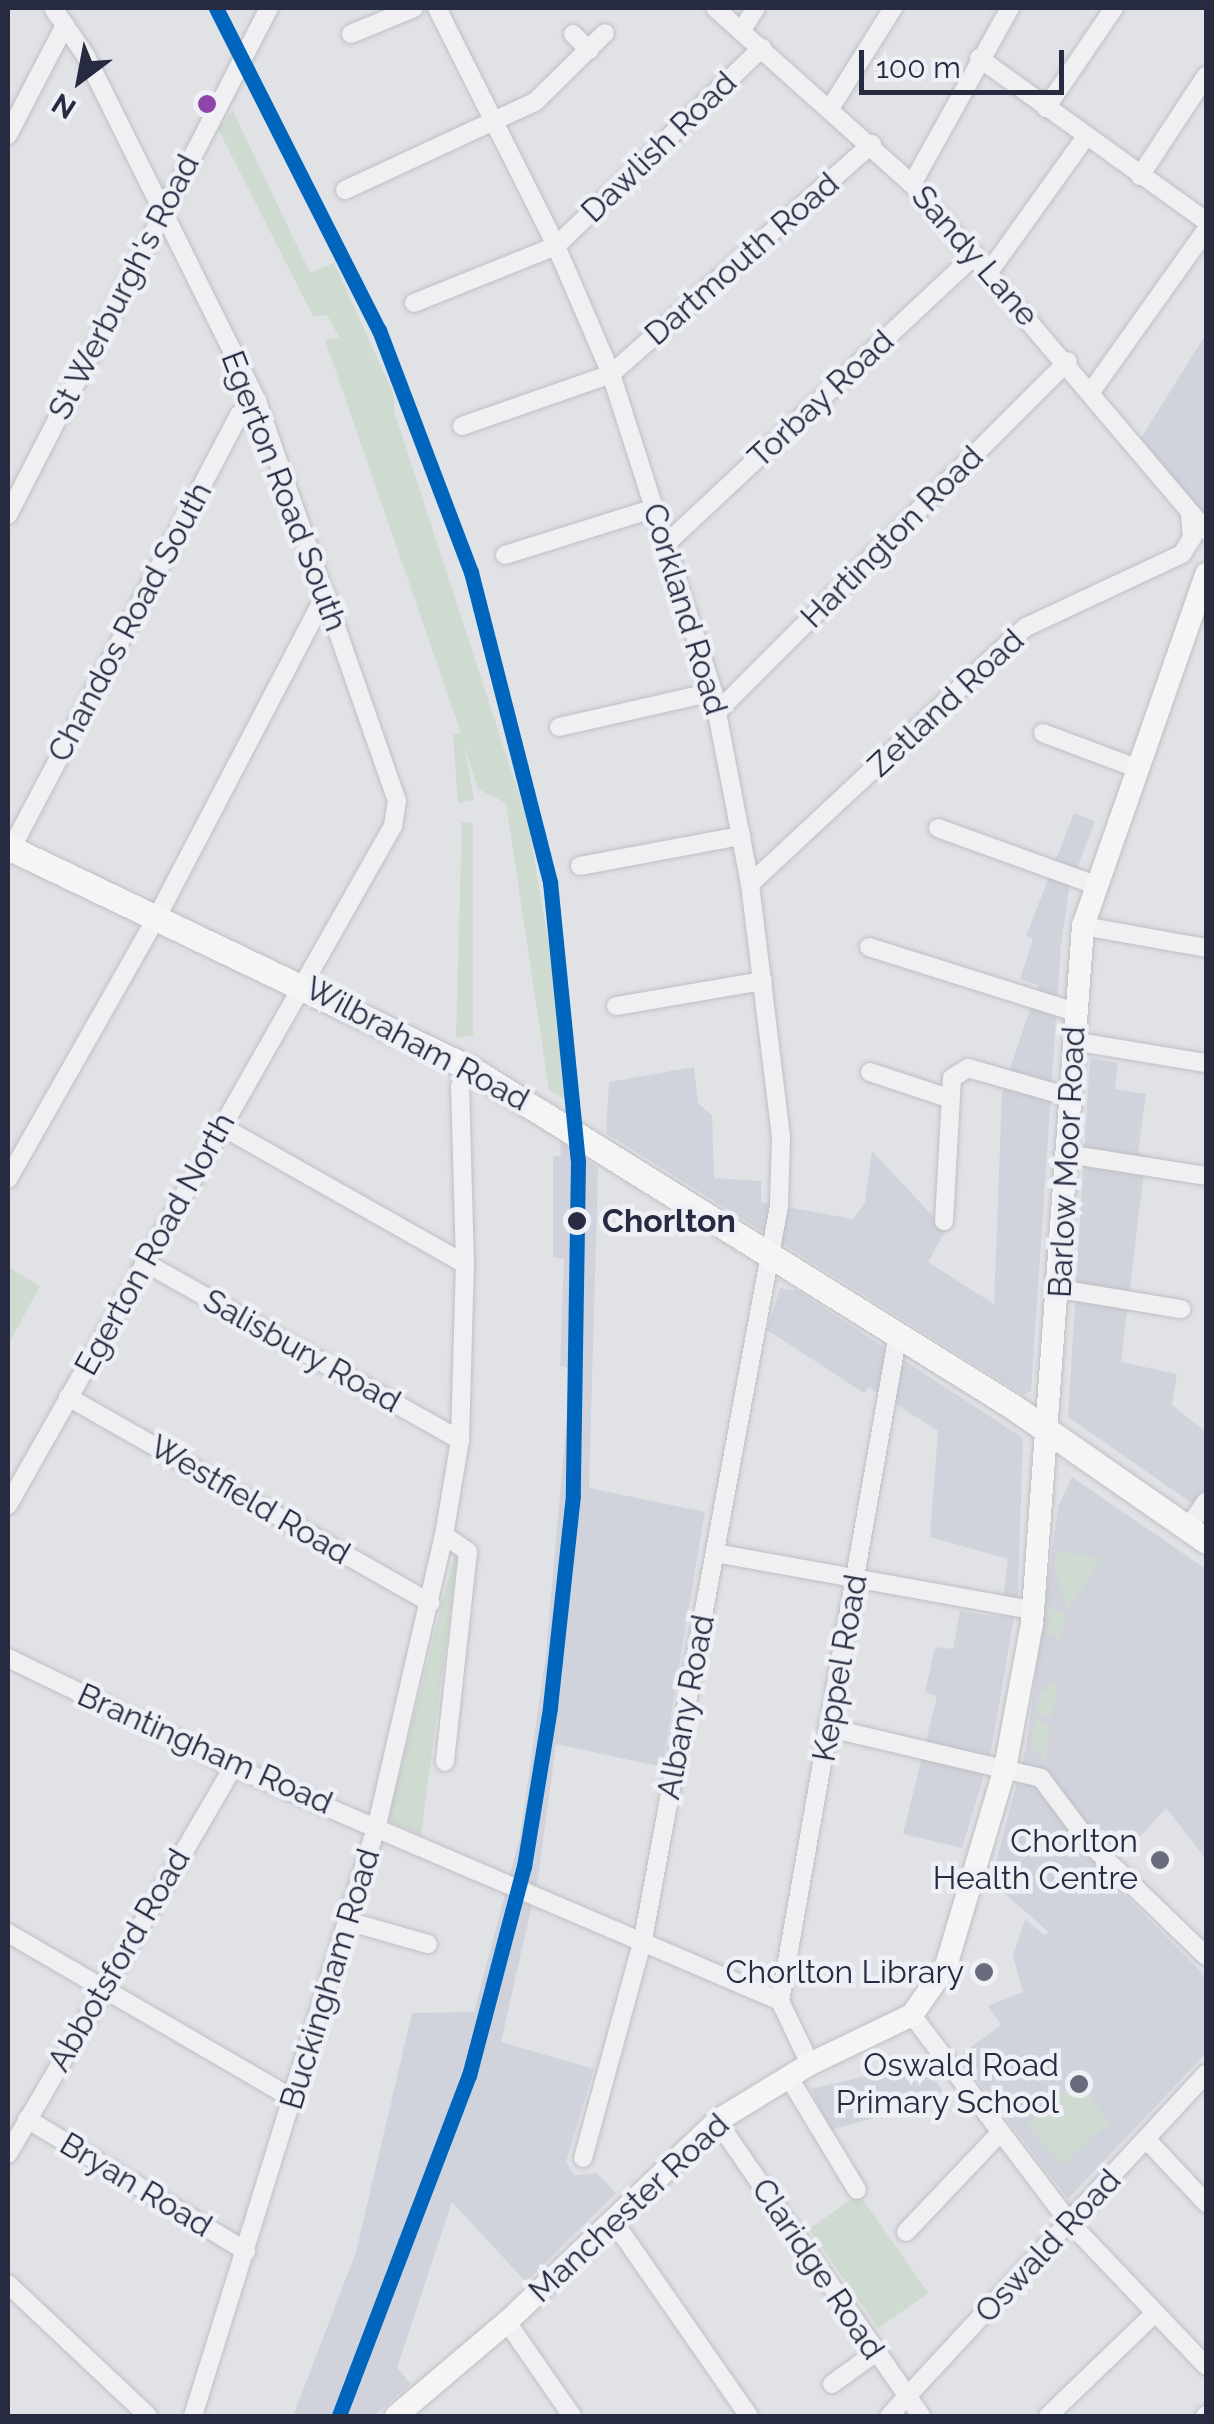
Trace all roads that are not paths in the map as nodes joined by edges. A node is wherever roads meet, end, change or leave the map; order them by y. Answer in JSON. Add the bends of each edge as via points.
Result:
{"nodes":[{"id":1,"x":53,"y":8,"type":"edge"},
{"id":2,"x":269,"y":8,"type":"edge"},
{"id":3,"x":414,"y":8,"type":"edge"},
{"id":4,"x":437,"y":8,"type":"edge"},
{"id":5,"x":715,"y":8,"type":"edge"},
{"id":6,"x":756,"y":8,"type":"edge"},
{"id":7,"x":892,"y":8,"type":"edge"},
{"id":8,"x":1010,"y":8,"type":"edge"},
{"id":9,"x":1114,"y":8,"type":"edge"},
{"id":10,"x":66,"y":25,"type":"junction"},
{"id":11,"x":742,"y":30,"type":"junction"},
{"id":12,"x":605,"y":32,"type":"dead end"},
{"id":13,"x":352,"y":34,"type":"dead end"},
{"id":14,"x":573,"y":34,"type":"dead end"},
{"id":15,"x":762,"y":48,"type":"junction"},
{"id":16,"x":588,"y":50,"type":"junction"},
{"id":17,"x":979,"y":58,"type":"junction"},
{"id":18,"x":1206,"y":76,"type":"edge"},
{"id":19,"x":831,"y":107,"type":"junction"},
{"id":20,"x":1046,"y":108,"type":"junction"},
{"id":21,"x":498,"y":123,"type":"junction"},
{"id":22,"x":8,"y":135,"type":"edge"},
{"id":23,"x":1085,"y":138,"type":"junction"},
{"id":24,"x":872,"y":144,"type":"junction"},
{"id":25,"x":1140,"y":176,"type":"junction"},
{"id":26,"x":912,"y":184,"type":"junction"},
{"id":27,"x":345,"y":190,"type":"dead end"},
{"id":28,"x":162,"y":210,"type":"junction"},
{"id":29,"x":1206,"y":221,"type":"edge"},
{"id":30,"x":1206,"y":230,"type":"edge"},
{"id":31,"x":556,"y":246,"type":"junction"},
{"id":32,"x":975,"y":255,"type":"junction"},
{"id":33,"x":989,"y":272,"type":"junction"},
{"id":34,"x":414,"y":303,"type":"dead end"},
{"id":35,"x":1068,"y":362,"type":"junction"},
{"id":36,"x":611,"y":374,"type":"junction"},
{"id":37,"x":1092,"y":389,"type":"junction"},
{"id":38,"x":257,"y":401,"type":"junction"},
{"id":39,"x":462,"y":426,"type":"dead end"},
{"id":40,"x":9,"y":508,"type":"edge"},
{"id":41,"x":655,"y":508,"type":"junction"},
{"id":42,"x":1190,"y":513,"type":"junction"},
{"id":43,"x":1206,"y":531,"type":"edge"},
{"id":44,"x":666,"y":542,"type":"junction"},
{"id":45,"x":505,"y":555,"type":"dead end"},
{"id":46,"x":1206,"y":574,"type":"edge"},
{"id":47,"x":326,"y":594,"type":"junction"},
{"id":48,"x":715,"y":702,"type":"junction"},
{"id":49,"x":559,"y":727,"type":"dead end"},
{"id":50,"x":1042,"y":733,"type":"dead end"},
{"id":51,"x":1136,"y":768,"type":"junction"},
{"id":52,"x":938,"y":828,"type":"dead end"},
{"id":53,"x":741,"y":836,"type":"junction"},
{"id":54,"x":9,"y":850,"type":"edge"},
{"id":55,"x":580,"y":866,"type":"dead end"},
{"id":56,"x":750,"y":884,"type":"junction"},
{"id":57,"x":1094,"y":884,"type":"junction"},
{"id":58,"x":158,"y":915,"type":"junction"},
{"id":59,"x":1082,"y":926,"type":"junction"},
{"id":60,"x":869,"y":948,"type":"dead end"},
{"id":61,"x":1206,"y":948,"type":"edge"},
{"id":62,"x":763,"y":981,"type":"junction"},
{"id":63,"x":303,"y":984,"type":"junction"},
{"id":64,"x":616,"y":1006,"type":"dead end"},
{"id":65,"x":1075,"y":1012,"type":"junction"},
{"id":66,"x":1073,"y":1041,"type":"junction"},
{"id":67,"x":1206,"y":1063,"type":"edge"},
{"id":68,"x":466,"y":1066,"type":"junction"},
{"id":69,"x":870,"y":1072,"type":"dead end"},
{"id":70,"x":1070,"y":1097,"type":"junction"},
{"id":71,"x":948,"y":1098,"type":"junction"},
{"id":72,"x":221,"y":1126,"type":"junction"},
{"id":73,"x":1066,"y":1154,"type":"junction"},
{"id":74,"x":1206,"y":1176,"type":"edge"},
{"id":75,"x":8,"y":1179,"type":"edge"},
{"id":76,"x":944,"y":1221,"type":"dead end"},
{"id":77,"x":769,"y":1251,"type":"junction"},
{"id":78,"x":144,"y":1262,"type":"junction"},
{"id":79,"x":465,"y":1264,"type":"junction"},
{"id":80,"x":1060,"y":1289,"type":"junction"},
{"id":81,"x":1181,"y":1310,"type":"dead end"},
{"id":82,"x":898,"y":1334,"type":"junction"},
{"id":83,"x":68,"y":1397,"type":"junction"},
{"id":84,"x":1050,"y":1431,"type":"junction"},
{"id":85,"x":460,"y":1440,"type":"junction"},
{"id":86,"x":1206,"y":1501,"type":"edge"},
{"id":87,"x":8,"y":1505,"type":"edge"},
{"id":88,"x":444,"y":1535,"type":"junction"},
{"id":89,"x":1197,"y":1535,"type":"edge"},
{"id":90,"x":715,"y":1554,"type":"junction"},
{"id":91,"x":856,"y":1580,"type":"junction"},
{"id":92,"x":431,"y":1603,"type":"junction"},
{"id":93,"x":1033,"y":1610,"type":"junction"},
{"id":94,"x":8,"y":1658,"type":"edge"},
{"id":95,"x":830,"y":1728,"type":"junction"},
{"id":96,"x":445,"y":1762,"type":"dead end"},
{"id":97,"x":234,"y":1767,"type":"junction"},
{"id":98,"x":1005,"y":1768,"type":"junction"},
{"id":99,"x":377,"y":1825,"type":"junction"},
{"id":100,"x":347,"y":1920,"type":"junction"},
{"id":101,"x":8,"y":1933,"type":"edge"},
{"id":102,"x":643,"y":1939,"type":"junction"},
{"id":103,"x":428,"y":1944,"type":"dead end"},
{"id":104,"x":1206,"y":1956,"type":"edge"},
{"id":105,"x":100,"y":1986,"type":"junction"},
{"id":106,"x":780,"y":2001,"type":"junction"},
{"id":107,"x":912,"y":2015,"type":"junction"},
{"id":108,"x":810,"y":2064,"type":"junction"},
{"id":109,"x":1206,"y":2074,"type":"edge"},
{"id":110,"x":788,"y":2076,"type":"junction"},
{"id":111,"x":293,"y":2098,"type":"junction"},
{"id":112,"x":27,"y":2119,"type":"junction"},
{"id":113,"x":717,"y":2121,"type":"junction"},
{"id":114,"x":1000,"y":2134,"type":"junction"},
{"id":115,"x":1146,"y":2140,"type":"junction"},
{"id":116,"x":8,"y":2154,"type":"edge"},
{"id":117,"x":582,"y":2158,"type":"dead end"},
{"id":118,"x":857,"y":2190,"type":"dead end"},
{"id":119,"x":1206,"y":2203,"type":"edge"},
{"id":120,"x":614,"y":2222,"type":"junction"},
{"id":121,"x":1070,"y":2222,"type":"junction"},
{"id":122,"x":906,"y":2232,"type":"dead end"},
{"id":123,"x":246,"y":2250,"type":"junction"},
{"id":124,"x":8,"y":2284,"type":"edge"},
{"id":125,"x":1156,"y":2314,"type":"junction"},
{"id":126,"x":507,"y":2322,"type":"junction"},
{"id":127,"x":875,"y":2353,"type":"junction"},
{"id":128,"x":1206,"y":2366,"type":"edge"},
{"id":129,"x":832,"y":2384,"type":"dead end"},
{"id":130,"x":908,"y":2398,"type":"junction"},
{"id":131,"x":148,"y":2416,"type":"edge"},
{"id":132,"x":193,"y":2416,"type":"edge"},
{"id":133,"x":399,"y":2416,"type":"edge"},
{"id":134,"x":572,"y":2416,"type":"edge"},
{"id":135,"x":748,"y":2416,"type":"edge"},
{"id":136,"x":889,"y":2416,"type":"edge"},
{"id":137,"x":921,"y":2416,"type":"edge"},
{"id":138,"x":1048,"y":2416,"type":"edge"}],
"edges":[{"from":1,"to":10,"type":"street","name":"Egerton Road South"},
{"from":2,"to":28,"type":"street","name":"St Werburgh's Road"},
{"from":3,"to":13,"type":"street"},
{"from":4,"to":21,"type":"street","name":"Corkland Road"},
{"from":5,"to":11,"type":"street","name":"Sandy Lane"},
{"from":6,"to":11,"type":"street"},
{"from":7,"to":19,"type":"street"},
{"from":8,"to":17,"type":"street"},
{"from":9,"to":20,"type":"street"},
{"from":10,"to":22,"type":"street"},
{"from":10,"to":28,"type":"street","name":"Egerton Road South"},
{"from":11,"to":15,"type":"street","name":"Sandy Lane"},
{"from":12,"to":16,"type":"street"},
{"from":14,"to":16,"type":"street"},
{"from":15,"to":19,"type":"street","name":"Sandy Lane"},
{"from":15,"to":31,"type":"street","name":"Dawlish Road"},
{"from":16,"to":21,"type":"street","via":[[536,102]]},
{"from":17,"to":20,"type":"street"},
{"from":17,"to":26,"type":"street"},
{"from":18,"to":25,"type":"street"},
{"from":19,"to":24,"type":"street","name":"Sandy Lane"},
{"from":20,"to":23,"type":"street"},
{"from":21,"to":27,"type":"street"},
{"from":21,"to":31,"type":"street","name":"Corkland Road"},
{"from":23,"to":25,"type":"street"},
{"from":23,"to":33,"type":"street"},
{"from":24,"to":26,"type":"street","name":"Sandy Lane"},
{"from":24,"to":36,"type":"street","name":"Dartmouth Road"},
{"from":25,"to":29,"type":"street"},
{"from":26,"to":32,"type":"street","name":"Sandy Lane"},
{"from":28,"to":38,"type":"street","name":"Egerton Road South"},
{"from":28,"to":40,"type":"street","name":"St Werburgh's Road"},
{"from":30,"to":37,"type":"street"},
{"from":31,"to":34,"type":"street"},
{"from":31,"to":36,"type":"street","name":"Corkland Road"},
{"from":32,"to":33,"type":"street","name":"Sandy Lane"},
{"from":32,"to":44,"type":"street","name":"Torbay Road"},
{"from":33,"to":35,"type":"street","name":"Sandy Lane"},
{"from":35,"to":37,"type":"street","name":"Sandy Lane"},
{"from":35,"to":48,"type":"street","name":"Hartington Road"},
{"from":36,"to":39,"type":"street"},
{"from":36,"to":41,"type":"street","name":"Corkland Road"},
{"from":37,"to":42,"type":"street","name":"Sandy Lane"},
{"from":38,"to":47,"type":"street","name":"Egerton Road South"},
{"from":38,"to":54,"type":"street","name":"Chandos Road South","via":[[239,414]]},
{"from":41,"to":44,"type":"street","name":"Corkland Road"},
{"from":41,"to":45,"type":"street"},
{"from":42,"to":43,"type":"street","name":"Sandy Lane"},
{"from":42,"to":56,"type":"street","name":"Zetland Road","via":[[1192,538],[1178,556],[1026,627]]},
{"from":44,"to":48,"type":"street","name":"Corkland Road"},
{"from":46,"to":51,"type":"main road","name":"Barlow Moor Road"},
{"from":47,"to":58,"type":"street"},
{"from":47,"to":63,"type":"street","name":"Egerton Road South","via":[[397,801],[392,826]]},
{"from":48,"to":49,"type":"street"},
{"from":48,"to":53,"type":"street","name":"Corkland Road"},
{"from":50,"to":51,"type":"street"},
{"from":51,"to":57,"type":"main road","name":"Barlow Moor Road"},
{"from":52,"to":57,"type":"street"},
{"from":53,"to":55,"type":"street"},
{"from":53,"to":56,"type":"street","name":"Corkland Road"},
{"from":54,"to":58,"type":"highway","name":"Wilbraham Road"},
{"from":56,"to":62,"type":"street","name":"Corkland Road"},
{"from":57,"to":59,"type":"main road","name":"Barlow Moor Road"},
{"from":58,"to":63,"type":"highway","name":"Wilbraham Road"},
{"from":58,"to":75,"type":"street"},
{"from":59,"to":61,"type":"street"},
{"from":59,"to":65,"type":"main road","name":"Barlow Moor Road"},
{"from":60,"to":65,"type":"street"},
{"from":62,"to":64,"type":"street"},
{"from":62,"to":77,"type":"street","name":"Corkland Road","via":[[782,1171]]},
{"from":63,"to":68,"type":"highway","name":"Wilbraham Road"},
{"from":63,"to":72,"type":"street","name":"Egerton Road North"},
{"from":65,"to":66,"type":"main road","name":"Barlow Moor Road"},
{"from":66,"to":67,"type":"street"},
{"from":66,"to":70,"type":"main road","name":"Barlow Moor Road"},
{"from":68,"to":77,"type":"highway","name":"Wilbraham Road"},
{"from":68,"to":79,"type":"street","name":"Buckingham Road","via":[[460,1088]]},
{"from":69,"to":71,"type":"street"},
{"from":70,"to":71,"type":"street","via":[[968,1068],[952,1078]]},
{"from":70,"to":73,"type":"main road","name":"Barlow Moor Road"},
{"from":71,"to":76,"type":"street"},
{"from":72,"to":78,"type":"street","name":"Egerton Road North"},
{"from":72,"to":79,"type":"street"},
{"from":73,"to":74,"type":"street"},
{"from":73,"to":80,"type":"main road","name":"Barlow Moor Road"},
{"from":77,"to":82,"type":"highway","name":"Wilbraham Road"},
{"from":77,"to":90,"type":"street","name":"Albany Road"},
{"from":78,"to":83,"type":"street","name":"Egerton Road North"},
{"from":78,"to":85,"type":"street","name":"Salisbury Road"},
{"from":79,"to":85,"type":"street","name":"Buckingham Road"},
{"from":80,"to":81,"type":"street"},
{"from":80,"to":84,"type":"main road","name":"Barlow Moor Road"},
{"from":82,"to":84,"type":"highway","name":"Wilbraham Road"},
{"from":82,"to":91,"type":"street","name":"Keppel Road"},
{"from":83,"to":87,"type":"street","name":"Egerton Road North"},
{"from":83,"to":92,"type":"street","name":"Westfield Road"},
{"from":84,"to":89,"type":"highway","name":"Wilbraham Road"},
{"from":84,"to":93,"type":"main road","name":"Barlow Moor Road"},
{"from":85,"to":88,"type":"street","name":"Buckingham Road"},
{"from":86,"to":89,"type":"street"},
{"from":88,"to":92,"type":"street","name":"Buckingham Road"},
{"from":88,"to":96,"type":"street","via":[[468,1552]]},
{"from":90,"to":91,"type":"street"},
{"from":90,"to":102,"type":"street","name":"Albany Road"},
{"from":91,"to":93,"type":"street"},
{"from":91,"to":95,"type":"street","name":"Keppel Road"},
{"from":92,"to":99,"type":"street","name":"Buckingham Road"},
{"from":93,"to":98,"type":"main road","name":"Barlow Moor Road"},
{"from":94,"to":97,"type":"street","name":"Brantingham Road"},
{"from":95,"to":98,"type":"street"},
{"from":95,"to":106,"type":"street","name":"Keppel Road"},
{"from":97,"to":99,"type":"street","name":"Brantingham Road"},
{"from":97,"to":105,"type":"street","name":"Abbotsford Road"},
{"from":98,"to":104,"type":"street","via":[[1040,1778],[1092,1846]]},
{"from":98,"to":107,"type":"main road","name":"Manchester Road","via":[[946,1966]]},
{"from":99,"to":100,"type":"street","name":"Buckingham Road"},
{"from":99,"to":102,"type":"street","name":"Brantingham Road"},
{"from":100,"to":103,"type":"street"},
{"from":100,"to":111,"type":"street","name":"Buckingham Road"},
{"from":101,"to":105,"type":"street"},
{"from":102,"to":106,"type":"street","name":"Brantingham Road"},
{"from":102,"to":117,"type":"street","name":"Albany Road"},
{"from":105,"to":111,"type":"street"},
{"from":105,"to":112,"type":"street","name":"Abbotsford Road"},
{"from":106,"to":108,"type":"street"},
{"from":107,"to":108,"type":"main road","name":"Manchester Road"},
{"from":107,"to":114,"type":"street"},
{"from":108,"to":110,"type":"main road","name":"Manchester Road"},
{"from":109,"to":115,"type":"street","name":"Oswald Road"},
{"from":110,"to":113,"type":"main road","name":"Manchester Road"},
{"from":110,"to":118,"type":"street"},
{"from":111,"to":123,"type":"street","name":"Buckingham Road"},
{"from":112,"to":116,"type":"street","name":"Abbotsford Road"},
{"from":112,"to":123,"type":"street","name":"Bryan Road"},
{"from":113,"to":120,"type":"main road","name":"Manchester Road"},
{"from":113,"to":127,"type":"street","name":"Claridge Road"},
{"from":114,"to":121,"type":"street"},
{"from":114,"to":122,"type":"street"},
{"from":115,"to":119,"type":"street"},
{"from":115,"to":121,"type":"street","name":"Oswald Road"},
{"from":120,"to":126,"type":"main road","name":"Manchester Road"},
{"from":120,"to":135,"type":"street"},
{"from":121,"to":125,"type":"street"},
{"from":121,"to":130,"type":"street","name":"Oswald Road"},
{"from":123,"to":132,"type":"street","name":"Buckingham Road"},
{"from":124,"to":131,"type":"street"},
{"from":125,"to":128,"type":"street"},
{"from":125,"to":138,"type":"street"},
{"from":126,"to":133,"type":"main road","name":"Manchester Road"},
{"from":126,"to":134,"type":"street"},
{"from":127,"to":129,"type":"street"},
{"from":127,"to":130,"type":"street","name":"Claridge Road"},
{"from":130,"to":136,"type":"street","name":"Oswald Road"},
{"from":130,"to":137,"type":"street","name":"Claridge Road"}]}
